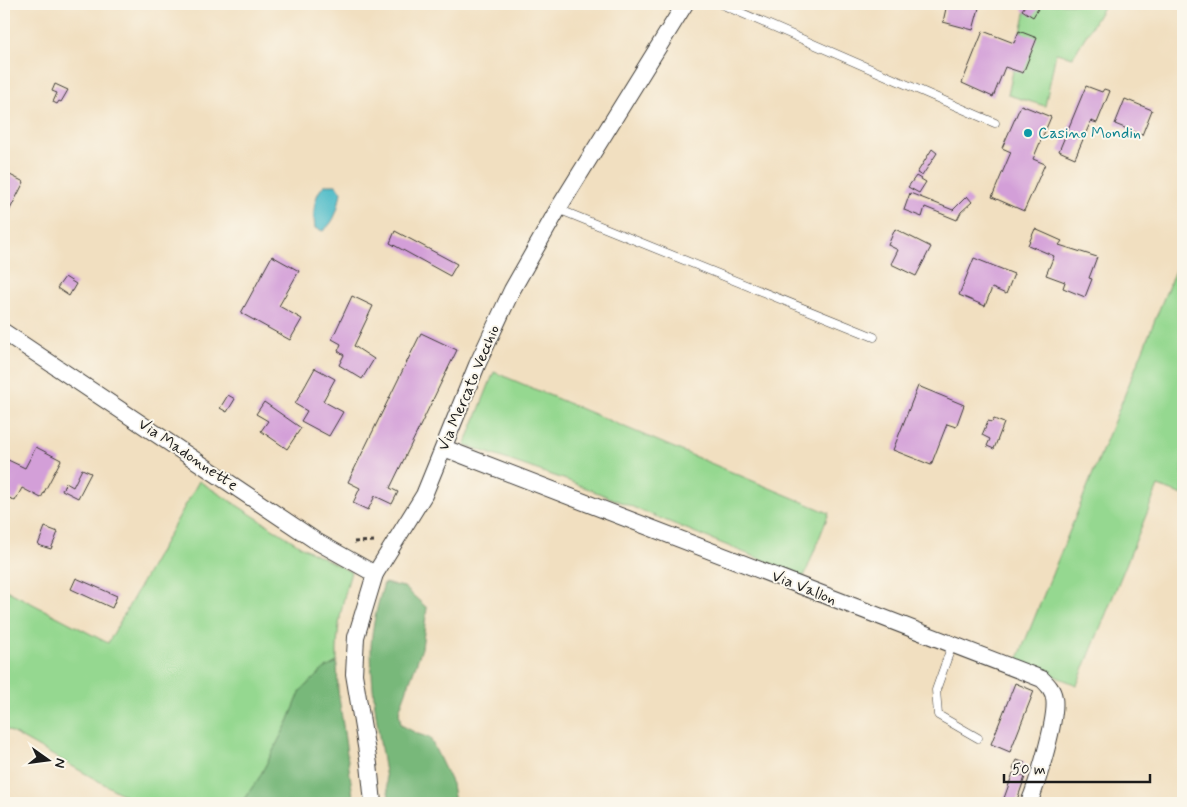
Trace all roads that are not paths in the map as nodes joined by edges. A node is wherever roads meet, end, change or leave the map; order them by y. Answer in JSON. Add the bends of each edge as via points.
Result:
{"nodes":[{"id":1,"x":686,"y":4,"type":"edge"},
{"id":2,"x":721,"y":4,"type":"edge"},
{"id":3,"x":995,"y":123,"type":"dead end"},
{"id":4,"x":558,"y":209,"type":"junction"},
{"id":5,"x":4,"y":332,"type":"edge"},
{"id":6,"x":874,"y":337,"type":"dead end"},
{"id":7,"x":444,"y":448,"type":"junction"},
{"id":8,"x":375,"y":574,"type":"junction"},
{"id":9,"x":952,"y":644,"type":"junction"},
{"id":10,"x":978,"y":738,"type":"dead end"},
{"id":11,"x":373,"y":803,"type":"edge"},
{"id":12,"x":1029,"y":803,"type":"edge"}],
"edges":[{"from":1,"to":4,"type":"street","name":"Via Mercato Vecchio"},
{"from":2,"to":3,"type":"lane"},
{"from":4,"to":6,"type":"lane"},
{"from":4,"to":7,"type":"street","name":"Via Mercato Vecchio","via":[[492,329]]},
{"from":5,"to":8,"type":"street","name":"Via Madonnette","via":[[316,541]]},
{"from":7,"to":8,"type":"street","name":"Via Mercato Vecchio","via":[[424,495]]},
{"from":7,"to":9,"type":"street","name":"Via Vallon"},
{"from":8,"to":11,"type":"street","name":"Via Mercato Vecchio","via":[[356,637],[354,674]]},
{"from":9,"to":10,"type":"lane","via":[[936,690],[938,716]]},
{"from":9,"to":12,"type":"street","name":"Via Vallon","via":[[1042,679],[1051,688],[1055,699],[1053,718]]}]}
